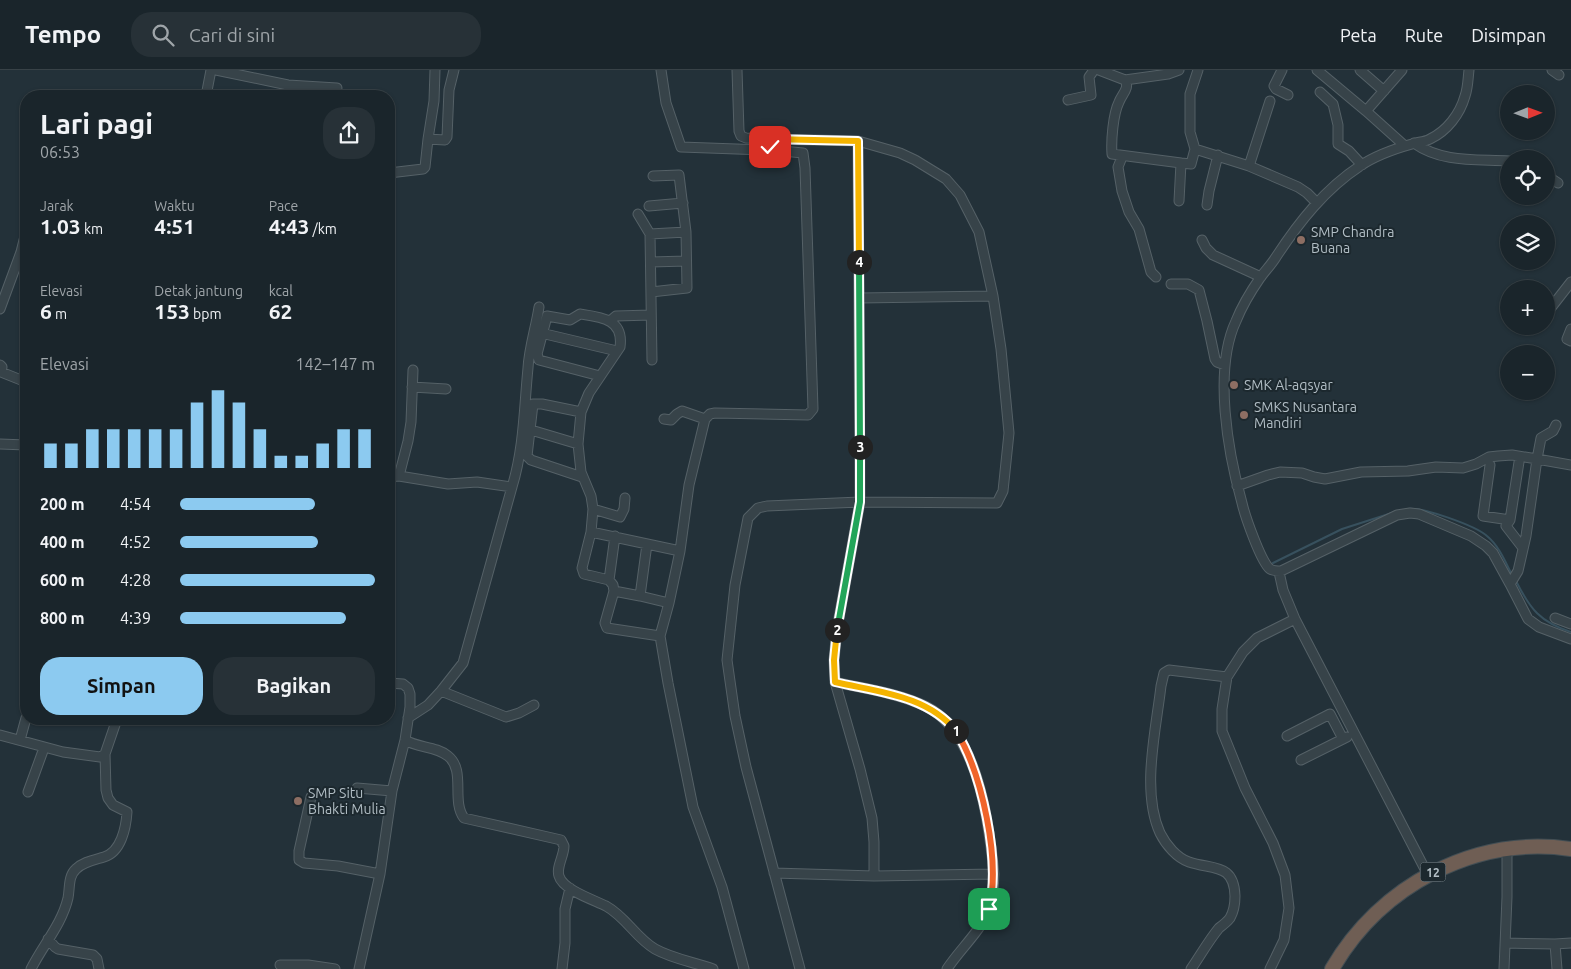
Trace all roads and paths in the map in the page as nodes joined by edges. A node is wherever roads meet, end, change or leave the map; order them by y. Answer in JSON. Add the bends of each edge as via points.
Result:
{"nodes":[{"id":1,"x":211,"y":70,"type":"edge"},
{"id":2,"x":216,"y":70,"type":"edge"},
{"id":3,"x":432,"y":70,"type":"edge"},
{"id":4,"x":454,"y":70,"type":"edge"},
{"id":5,"x":662,"y":70,"type":"edge"},
{"id":6,"x":737,"y":70,"type":"edge"},
{"id":7,"x":1094,"y":70,"type":"edge"},
{"id":8,"x":1099,"y":70,"type":"edge"},
{"id":9,"x":1179,"y":70,"type":"edge"},
{"id":10,"x":1198,"y":70,"type":"edge"},
{"id":11,"x":1282,"y":70,"type":"edge"},
{"id":12,"x":1317,"y":70,"type":"edge"},
{"id":13,"x":1360,"y":70,"type":"edge"},
{"id":14,"x":1402,"y":70,"type":"edge"},
{"id":15,"x":1469,"y":70,"type":"edge"},
{"id":16,"x":1125,"y":80,"type":"junction"},
{"id":17,"x":288,"y":85,"type":"junction"},
{"id":18,"x":337,"y":88,"type":"dead end"},
{"id":19,"x":207,"y":90,"type":"edge"},
{"id":20,"x":288,"y":90,"type":"edge"},
{"id":21,"x":1384,"y":91,"type":"junction"},
{"id":22,"x":1320,"y":92,"type":"dead end"},
{"id":23,"x":1288,"y":95,"type":"dead end"},
{"id":24,"x":1068,"y":100,"type":"dead end"},
{"id":25,"x":1270,"y":101,"type":"dead end"},
{"id":26,"x":1366,"y":111,"type":"junction"},
{"id":27,"x":428,"y":139,"type":"junction"},
{"id":28,"x":770,"y":139,"type":"junction"},
{"id":29,"x":800,"y":139,"type":"junction"},
{"id":30,"x":858,"y":141,"type":"junction"},
{"id":31,"x":1410,"y":145,"type":"junction"},
{"id":32,"x":1195,"y":149,"type":"junction"},
{"id":33,"x":803,"y":153,"type":"junction"},
{"id":34,"x":1218,"y":155,"type":"junction"},
{"id":35,"x":1122,"y":157,"type":"junction"},
{"id":36,"x":1500,"y":161,"type":"edge"},
{"id":37,"x":1181,"y":163,"type":"junction"},
{"id":38,"x":1362,"y":165,"type":"junction"},
{"id":39,"x":1249,"y":166,"type":"junction"},
{"id":40,"x":395,"y":172,"type":"edge"},
{"id":41,"x":653,"y":176,"type":"dead end"},
{"id":42,"x":1555,"y":181,"type":"edge"},
{"id":43,"x":1558,"y":183,"type":"dead end"},
{"id":44,"x":1179,"y":201,"type":"dead end"},
{"id":45,"x":683,"y":203,"type":"junction"},
{"id":46,"x":1317,"y":203,"type":"junction"},
{"id":47,"x":1207,"y":205,"type":"dead end"},
{"id":48,"x":649,"y":206,"type":"dead end"},
{"id":49,"x":638,"y":214,"type":"dead end"},
{"id":50,"x":686,"y":232,"type":"junction"},
{"id":51,"x":650,"y":234,"type":"junction"},
{"id":52,"x":1202,"y":240,"type":"dead end"},
{"id":53,"x":20,"y":255,"type":"edge"},
{"id":54,"x":686,"y":261,"type":"junction"},
{"id":55,"x":651,"y":262,"type":"junction"},
{"id":56,"x":1156,"y":277,"type":"dead end"},
{"id":57,"x":1261,"y":277,"type":"junction"},
{"id":58,"x":1171,"y":284,"type":"dead end"},
{"id":59,"x":1571,"y":284,"type":"edge"},
{"id":60,"x":651,"y":292,"type":"junction"},
{"id":61,"x":993,"y":296,"type":"junction"},
{"id":62,"x":860,"y":298,"type":"junction"},
{"id":63,"x":1555,"y":303,"type":"edge"},
{"id":64,"x":539,"y":307,"type":"dead end"},
{"id":65,"x":0,"y":309,"type":"edge"},
{"id":66,"x":651,"y":315,"type":"junction"},
{"id":67,"x":610,"y":321,"type":"junction"},
{"id":68,"x":1571,"y":330,"type":"edge"},
{"id":69,"x":542,"y":333,"type":"junction"},
{"id":70,"x":1571,"y":341,"type":"edge"},
{"id":71,"x":617,"y":351,"type":"junction"},
{"id":72,"x":652,"y":360,"type":"dead end"},
{"id":73,"x":1225,"y":365,"type":"junction"},
{"id":74,"x":413,"y":370,"type":"dead end"},
{"id":75,"x":0,"y":372,"type":"edge"},
{"id":76,"x":600,"y":376,"type":"junction"},
{"id":77,"x":20,"y":380,"type":"edge"},
{"id":78,"x":412,"y":387,"type":"junction"},
{"id":79,"x":446,"y":390,"type":"dead end"},
{"id":80,"x":581,"y":412,"type":"junction"},
{"id":81,"x":664,"y":419,"type":"dead end"},
{"id":82,"x":705,"y":419,"type":"junction"},
{"id":83,"x":1556,"y":425,"type":"dead end"},
{"id":84,"x":531,"y":430,"type":"junction"},
{"id":85,"x":0,"y":444,"type":"edge"},
{"id":86,"x":578,"y":444,"type":"junction"},
{"id":87,"x":20,"y":445,"type":"edge"},
{"id":88,"x":1537,"y":460,"type":"junction"},
{"id":89,"x":1519,"y":462,"type":"dead end"},
{"id":90,"x":1490,"y":465,"type":"dead end"},
{"id":91,"x":1571,"y":465,"type":"edge"},
{"id":92,"x":395,"y":476,"type":"edge"},
{"id":93,"x":399,"y":476,"type":"junction"},
{"id":94,"x":582,"y":477,"type":"junction"},
{"id":95,"x":1237,"y":486,"type":"junction"},
{"id":96,"x":512,"y":487,"type":"junction"},
{"id":97,"x":625,"y":498,"type":"dead end"},
{"id":98,"x":860,"y":502,"type":"junction"},
{"id":99,"x":593,"y":510,"type":"junction"},
{"id":100,"x":1510,"y":520,"type":"junction"},
{"id":101,"x":591,"y":532,"type":"junction"},
{"id":102,"x":615,"y":536,"type":"junction"},
{"id":103,"x":647,"y":544,"type":"junction"},
{"id":104,"x":1523,"y":548,"type":"junction"},
{"id":105,"x":680,"y":551,"type":"junction"},
{"id":106,"x":1279,"y":572,"type":"junction"},
{"id":107,"x":609,"y":580,"type":"junction"},
{"id":108,"x":1510,"y":584,"type":"junction"},
{"id":109,"x":614,"y":591,"type":"junction"},
{"id":110,"x":640,"y":596,"type":"junction"},
{"id":111,"x":669,"y":603,"type":"junction"},
{"id":112,"x":1555,"y":618,"type":"dead end"},
{"id":113,"x":1295,"y":619,"type":"junction"},
{"id":114,"x":1571,"y":624,"type":"edge"},
{"id":115,"x":660,"y":636,"type":"junction"},
{"id":116,"x":1571,"y":639,"type":"edge"},
{"id":117,"x":1226,"y":676,"type":"junction"},
{"id":118,"x":835,"y":682,"type":"junction"},
{"id":119,"x":395,"y":683,"type":"edge"},
{"id":120,"x":441,"y":691,"type":"junction"},
{"id":121,"x":534,"y":705,"type":"dead end"},
{"id":122,"x":408,"y":718,"type":"junction"},
{"id":123,"x":24,"y":725,"type":"edge"},
{"id":124,"x":114,"y":725,"type":"edge"},
{"id":125,"x":0,"y":734,"type":"edge"},
{"id":126,"x":1354,"y":734,"type":"junction"},
{"id":127,"x":1288,"y":736,"type":"dead end"},
{"id":128,"x":1343,"y":739,"type":"junction"},
{"id":129,"x":20,"y":740,"type":"junction"},
{"id":130,"x":405,"y":740,"type":"junction"},
{"id":131,"x":44,"y":748,"type":"junction"},
{"id":132,"x":99,"y":756,"type":"junction"},
{"id":133,"x":1301,"y":760,"type":"dead end"},
{"id":134,"x":357,"y":788,"type":"dead end"},
{"id":135,"x":392,"y":791,"type":"junction"},
{"id":136,"x":28,"y":792,"type":"dead end"},
{"id":137,"x":311,"y":797,"type":"dead end"},
{"id":138,"x":1568,"y":849,"type":"edge"},
{"id":139,"x":1507,"y":855,"type":"junction"},
{"id":140,"x":774,"y":873,"type":"junction"},
{"id":141,"x":380,"y":874,"type":"junction"},
{"id":142,"x":994,"y":874,"type":"junction"},
{"id":143,"x":1428,"y":875,"type":"junction"},
{"id":144,"x":874,"y":876,"type":"junction"},
{"id":145,"x":570,"y":888,"type":"junction"},
{"id":146,"x":48,"y":939,"type":"junction"},
{"id":147,"x":1505,"y":943,"type":"junction"},
{"id":148,"x":1571,"y":943,"type":"edge"},
{"id":149,"x":1555,"y":944,"type":"junction"},
{"id":150,"x":280,"y":964,"type":"dead end"},
{"id":151,"x":31,"y":969,"type":"edge"},
{"id":152,"x":100,"y":969,"type":"edge"},
{"id":153,"x":335,"y":969,"type":"edge"},
{"id":154,"x":359,"y":969,"type":"edge"},
{"id":155,"x":562,"y":969,"type":"edge"},
{"id":156,"x":713,"y":969,"type":"edge"},
{"id":157,"x":744,"y":969,"type":"edge"},
{"id":158,"x":800,"y":969,"type":"edge"},
{"id":159,"x":946,"y":969,"type":"edge"},
{"id":160,"x":1191,"y":969,"type":"edge"},
{"id":161,"x":1270,"y":969,"type":"edge"},
{"id":162,"x":1332,"y":969,"type":"edge"},
{"id":163,"x":1338,"y":969,"type":"edge"},
{"id":164,"x":1504,"y":969,"type":"edge"},
{"id":165,"x":1557,"y":969,"type":"edge"}],
"edges":[{"from":1,"to":19,"type":"street"},
{"from":2,"to":17,"type":"street"},
{"from":3,"to":27,"type":"street","via":[[434,101]]},
{"from":4,"to":27,"type":"street","via":[[445,140]]},
{"from":5,"to":28,"type":"street","via":[[666,103],[681,147],[764,150]]},
{"from":6,"to":28,"type":"street","via":[[741,136]]},
{"from":7,"to":24,"type":"street","via":[[1089,77],[1091,95]]},
{"from":8,"to":16,"type":"street"},
{"from":9,"to":16,"type":"street"},
{"from":10,"to":32,"type":"street","via":[[1190,94],[1189,115]]},
{"from":11,"to":23,"type":"street","via":[[1274,86]]},
{"from":12,"to":26,"type":"street"},
{"from":13,"to":21,"type":"street"},
{"from":14,"to":21,"type":"street"},
{"from":15,"to":31,"type":"street","via":[[1466,96],[1451,123],[1430,139]]},
{"from":16,"to":35,"type":"street","via":[[1127,87],[1118,103],[1112,151],[1115,156]]},
{"from":17,"to":18,"type":"street"},
{"from":17,"to":20,"type":"street"},
{"from":21,"to":26,"type":"street"},
{"from":22,"to":38,"type":"street","via":[[1333,104],[1338,144]]},
{"from":25,"to":39,"type":"street"},
{"from":26,"to":31,"type":"street"},
{"from":27,"to":40,"type":"street","via":[[425,167]]},
{"from":28,"to":29,"type":"street"},
{"from":28,"to":33,"type":"street","via":[[772,150]]},
{"from":29,"to":30,"type":"street"},
{"from":29,"to":33,"type":"street"},
{"from":30,"to":61,"type":"street","via":[[915,160],[946,179],[960,195],[979,232]]},
{"from":30,"to":62,"type":"street"},
{"from":31,"to":36,"type":"street","via":[[1456,159]]},
{"from":31,"to":38,"type":"street","via":[[1388,151]]},
{"from":32,"to":34,"type":"street"},
{"from":32,"to":37,"type":"street","via":[[1191,164]]},
{"from":33,"to":82,"type":"street","via":[[813,409],[808,416],[714,413]]},
{"from":34,"to":39,"type":"street"},
{"from":34,"to":47,"type":"street"},
{"from":35,"to":37,"type":"street"},
{"from":35,"to":56,"type":"street","via":[[1118,167],[1122,191],[1139,229],[1151,272]]},
{"from":37,"to":44,"type":"street"},
{"from":38,"to":46,"type":"street"},
{"from":39,"to":46,"type":"street","via":[[1303,190]]},
{"from":41,"to":45,"type":"street","via":[[679,175]]},
{"from":42,"to":43,"type":"street"},
{"from":45,"to":48,"type":"street"},
{"from":45,"to":50,"type":"street"},
{"from":46,"to":57,"type":"street"},
{"from":49,"to":51,"type":"street"},
{"from":50,"to":51,"type":"street"},
{"from":50,"to":54,"type":"street"},
{"from":51,"to":55,"type":"street"},
{"from":52,"to":57,"type":"street","via":[[1213,255]]},
{"from":53,"to":65,"type":"street"},
{"from":54,"to":55,"type":"street"},
{"from":54,"to":60,"type":"street","via":[[686,288]]},
{"from":55,"to":60,"type":"street"},
{"from":57,"to":73,"type":"street","via":[[1235,322]]},
{"from":58,"to":73,"type":"street","via":[[1188,284],[1199,290],[1215,359]]},
{"from":59,"to":63,"type":"street"},
{"from":60,"to":66,"type":"street"},
{"from":61,"to":62,"type":"street"},
{"from":61,"to":98,"type":"street","via":[[1009,433],[1003,491],[997,503]]},
{"from":62,"to":98,"type":"street"},
{"from":64,"to":96,"type":"street","via":[[528,366],[520,458]]},
{"from":66,"to":67,"type":"street","via":[[616,316]]},
{"from":66,"to":72,"type":"street"},
{"from":67,"to":69,"type":"street","via":[[580,314],[570,320],[550,316],[546,318]]},
{"from":67,"to":71,"type":"street","via":[[620,335]]},
{"from":68,"to":70,"type":"street","via":[[1567,338]]},
{"from":69,"to":71,"type":"street"},
{"from":69,"to":76,"type":"street","via":[[537,354],[539,360]]},
{"from":71,"to":76,"type":"street"},
{"from":73,"to":95,"type":"street","via":[[1230,450]]},
{"from":74,"to":78,"type":"street"},
{"from":75,"to":77,"type":"street"},
{"from":76,"to":80,"type":"street"},
{"from":78,"to":79,"type":"street"},
{"from":78,"to":93,"type":"street","via":[[411,422]]},
{"from":80,"to":84,"type":"street","via":[[533,404]]},
{"from":80,"to":86,"type":"street"},
{"from":81,"to":82,"type":"street","via":[[671,420],[682,411]]},
{"from":82,"to":105,"type":"street","via":[[689,485]]},
{"from":83,"to":88,"type":"street","via":[[1553,431],[1541,438]]},
{"from":84,"to":86,"type":"street"},
{"from":84,"to":94,"type":"street","via":[[528,458]]},
{"from":85,"to":87,"type":"street"},
{"from":86,"to":94,"type":"street"},
{"from":88,"to":91,"type":"street"},
{"from":88,"to":95,"type":"street","via":[[1498,456],[1463,468],[1361,472],[1325,478],[1280,472]]},
{"from":88,"to":104,"type":"street"},
{"from":89,"to":100,"type":"street"},
{"from":90,"to":100,"type":"street","via":[[1483,516]]},
{"from":92,"to":93,"type":"street"},
{"from":93,"to":96,"type":"street","via":[[448,484],[477,482]]},
{"from":94,"to":99,"type":"street","via":[[591,496]]},
{"from":95,"to":106,"type":"street","via":[[1252,535],[1267,565]]},
{"from":96,"to":120,"type":"street","via":[[463,663]]},
{"from":97,"to":99,"type":"street","via":[[620,517]]},
{"from":98,"to":118,"type":"street","via":[[837,629]]},
{"from":98,"to":140,"type":"street","via":[[766,506],[758,508],[748,518],[735,585],[726,660],[734,716]]},
{"from":99,"to":101,"type":"street"},
{"from":100,"to":104,"type":"street","via":[[1506,526]]},
{"from":101,"to":102,"type":"street"},
{"from":101,"to":107,"type":"street","via":[[582,572]]},
{"from":102,"to":103,"type":"street"},
{"from":102,"to":107,"type":"street"},
{"from":103,"to":105,"type":"street"},
{"from":103,"to":110,"type":"street"},
{"from":104,"to":108,"type":"street","via":[[1518,571]]},
{"from":105,"to":111,"type":"street"},
{"from":106,"to":108,"type":"street","via":[[1397,515],[1410,513],[1427,517],[1479,541],[1492,553]]},
{"from":106,"to":113,"type":"street"},
{"from":107,"to":109,"type":"street"},
{"from":108,"to":116,"type":"street","via":[[1528,619],[1539,627]]},
{"from":109,"to":110,"type":"street"},
{"from":109,"to":115,"type":"street","via":[[605,623],[607,628]]},
{"from":110,"to":111,"type":"street"},
{"from":111,"to":115,"type":"street"},
{"from":112,"to":114,"type":"street"},
{"from":113,"to":117,"type":"street","via":[[1257,638]]},
{"from":113,"to":126,"type":"street"},
{"from":115,"to":157,"type":"street","via":[[693,807],[722,887]]},
{"from":117,"to":160,"type":"street","via":[[1169,670],[1164,672],[1161,686],[1151,781],[1151,800],[1160,832],[1175,854],[1188,862],[1225,871],[1233,878],[1235,887],[1235,904],[1230,917]]},
{"from":117,"to":161,"type":"street","via":[[1222,730],[1285,874],[1289,908],[1284,940]]},
{"from":118,"to":142,"type":"street","via":[[911,700],[929,708],[954,729],[964,744],[976,778]]},
{"from":118,"to":144,"type":"street","via":[[872,818]]},
{"from":119,"to":122,"type":"street","via":[[408,688]]},
{"from":120,"to":121,"type":"street","via":[[506,717]]},
{"from":120,"to":122,"type":"street"},
{"from":122,"to":130,"type":"street"},
{"from":123,"to":129,"type":"street"},
{"from":124,"to":132,"type":"street"},
{"from":125,"to":129,"type":"street"},
{"from":126,"to":128,"type":"street"},
{"from":126,"to":143,"type":"street"},
{"from":127,"to":128,"type":"street","via":[[1330,714]]},
{"from":128,"to":133,"type":"street"},
{"from":129,"to":131,"type":"street"},
{"from":130,"to":135,"type":"street"},
{"from":130,"to":145,"type":"street","via":[[440,751],[452,760],[464,818],[561,840],[564,846],[559,876],[562,883]]},
{"from":131,"to":132,"type":"street"},
{"from":131,"to":136,"type":"street"},
{"from":132,"to":146,"type":"street","via":[[108,798],[113,805],[128,812],[123,833],[114,852],[74,870],[68,898]]},
{"from":134,"to":135,"type":"street"},
{"from":135,"to":141,"type":"street"},
{"from":137,"to":141,"type":"street","via":[[298,860],[304,864]]},
{"from":138,"to":139,"type":"highway","number":"12"},
{"from":138,"to":143,"type":"highway","number":"12","via":[[1515,848],[1454,862]]},
{"from":139,"to":147,"type":"street"},
{"from":139,"to":163,"type":"highway","number":"12","via":[[1454,868],[1409,891],[1367,928]]},
{"from":140,"to":144,"type":"street"},
{"from":140,"to":158,"type":"street"},
{"from":141,"to":154,"type":"street"},
{"from":142,"to":144,"type":"street"},
{"from":142,"to":159,"type":"street","via":[[989,909]]},
{"from":143,"to":162,"type":"highway","number":"12","via":[[1393,898],[1364,924]]},
{"from":145,"to":155,"type":"street","via":[[565,909]]},
{"from":145,"to":156,"type":"street","via":[[613,910],[653,948]]},
{"from":146,"to":151,"type":"street"},
{"from":146,"to":152,"type":"street","via":[[58,949],[93,955]]},
{"from":147,"to":149,"type":"street"},
{"from":147,"to":164,"type":"street"},
{"from":148,"to":149,"type":"street"},
{"from":149,"to":165,"type":"street"},
{"from":150,"to":153,"type":"street"}]}
